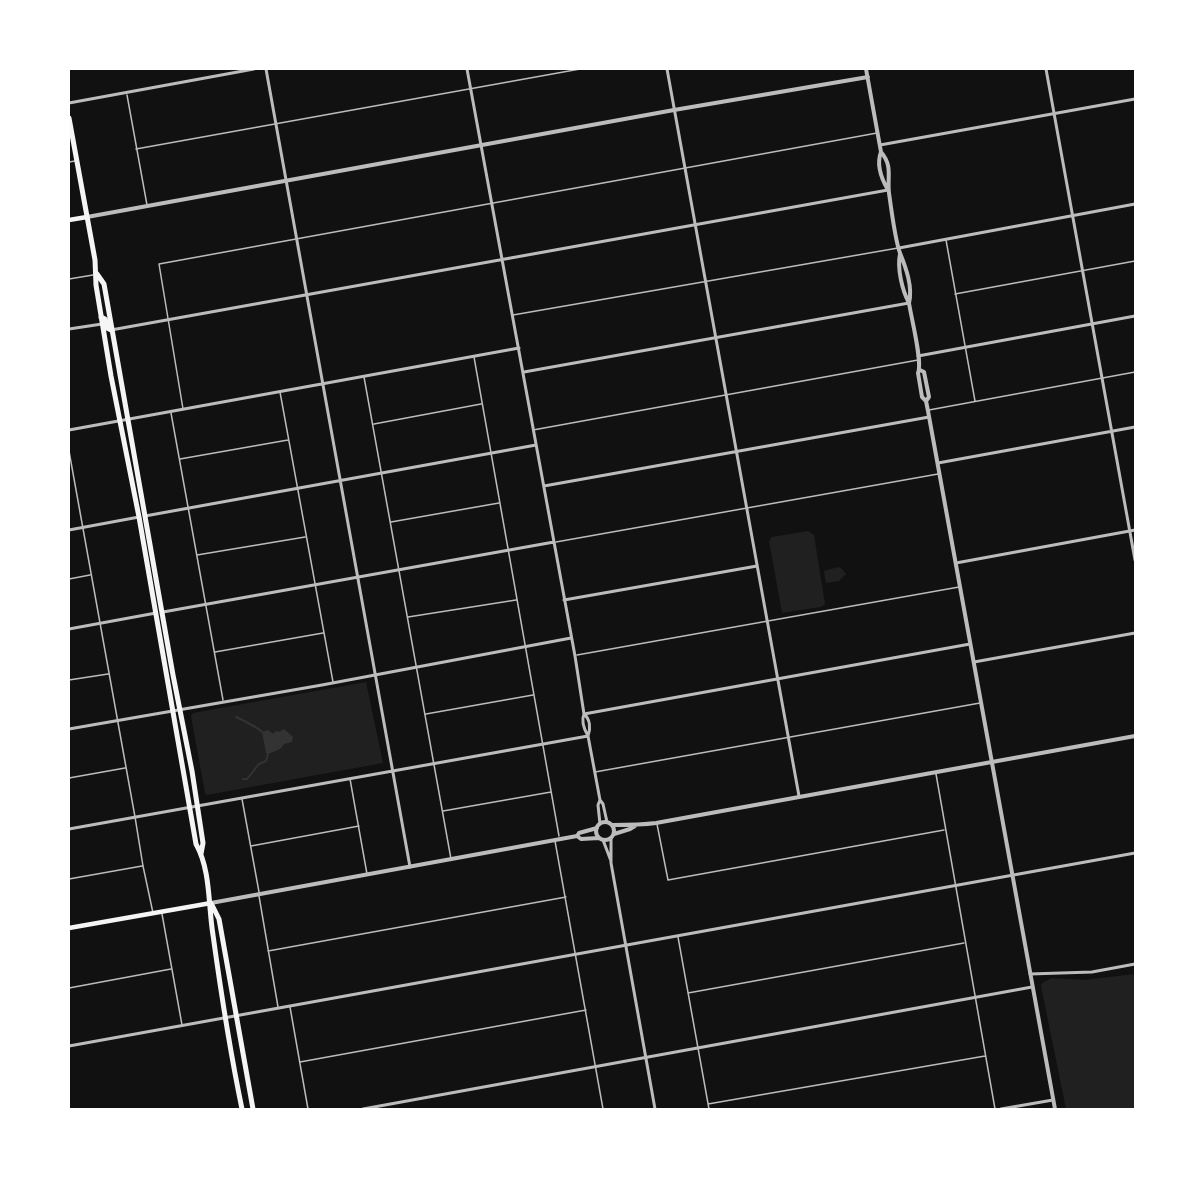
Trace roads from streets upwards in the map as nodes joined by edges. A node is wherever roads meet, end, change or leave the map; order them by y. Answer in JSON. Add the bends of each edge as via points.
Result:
{"nodes":[{"id":1,"x":254,"y":69,"type":"edge"},
{"id":2,"x":266,"y":69,"type":"edge"},
{"id":3,"x":467,"y":69,"type":"edge"},
{"id":4,"x":667,"y":69,"type":"edge"},
{"id":5,"x":866,"y":69,"type":"edge"},
{"id":6,"x":1046,"y":69,"type":"edge"},
{"id":7,"x":868,"y":77,"type":"junction"},
{"id":8,"x":1135,"y":99,"type":"edge"},
{"id":9,"x":69,"y":103,"type":"edge"},
{"id":10,"x":674,"y":110,"type":"junction"},
{"id":11,"x":1053,"y":113,"type":"junction"},
{"id":12,"x":69,"y":117,"type":"edge"},
{"id":13,"x":880,"y":145,"type":"junction"},
{"id":14,"x":481,"y":146,"type":"junction"},
{"id":15,"x":881,"y":153,"type":"junction"},
{"id":16,"x":287,"y":181,"type":"junction"},
{"id":17,"x":888,"y":190,"type":"junction"},
{"id":18,"x":1135,"y":204,"type":"edge"},
{"id":19,"x":1072,"y":215,"type":"junction"},
{"id":20,"x":87,"y":217,"type":"junction"},
{"id":21,"x":69,"y":220,"type":"edge"},
{"id":22,"x":696,"y":224,"type":"junction"},
{"id":23,"x":899,"y":248,"type":"junction"},
{"id":24,"x":502,"y":260,"type":"junction"},
{"id":25,"x":97,"y":274,"type":"junction"},
{"id":26,"x":308,"y":295,"type":"junction"},
{"id":27,"x":909,"y":303,"type":"junction"},
{"id":28,"x":101,"y":316,"type":"junction"},
{"id":29,"x":1135,"y":316,"type":"edge"},
{"id":30,"x":102,"y":324,"type":"junction"},
{"id":31,"x":1092,"y":324,"type":"junction"},
{"id":32,"x":69,"y":329,"type":"edge"},
{"id":33,"x":111,"y":330,"type":"junction"},
{"id":34,"x":716,"y":338,"type":"junction"},
{"id":35,"x":519,"y":348,"type":"junction"},
{"id":36,"x":919,"y":358,"type":"junction"},
{"id":37,"x":523,"y":372,"type":"junction"},
{"id":38,"x":323,"y":383,"type":"junction"},
{"id":39,"x":929,"y":417,"type":"junction"},
{"id":40,"x":128,"y":419,"type":"junction"},
{"id":41,"x":120,"y":420,"type":"junction"},
{"id":42,"x":1135,"y":427,"type":"edge"},
{"id":43,"x":69,"y":430,"type":"edge"},
{"id":44,"x":1112,"y":432,"type":"junction"},
{"id":45,"x":536,"y":445,"type":"junction"},
{"id":46,"x":737,"y":452,"type":"junction"},
{"id":47,"x":938,"y":463,"type":"junction"},
{"id":48,"x":340,"y":481,"type":"junction"},
{"id":49,"x":543,"y":486,"type":"junction"},
{"id":50,"x":142,"y":517,"type":"junction"},
{"id":51,"x":69,"y":530,"type":"edge"},
{"id":52,"x":1135,"y":530,"type":"edge"},
{"id":53,"x":1129,"y":531,"type":"junction"},
{"id":54,"x":554,"y":542,"type":"junction"},
{"id":55,"x":1135,"y":560,"type":"edge"},
{"id":56,"x":956,"y":563,"type":"junction"},
{"id":57,"x":758,"y":566,"type":"junction"},
{"id":58,"x":358,"y":577,"type":"junction"},
{"id":59,"x":564,"y":601,"type":"junction"},
{"id":60,"x":163,"y":612,"type":"junction"},
{"id":61,"x":156,"y":614,"type":"junction"},
{"id":62,"x":69,"y":629,"type":"edge"},
{"id":63,"x":1135,"y":633,"type":"edge"},
{"id":64,"x":571,"y":638,"type":"junction"},
{"id":65,"x":970,"y":644,"type":"junction"},
{"id":66,"x":974,"y":662,"type":"junction"},
{"id":67,"x":375,"y":674,"type":"junction"},
{"id":68,"x":777,"y":679,"type":"junction"},
{"id":69,"x":180,"y":711,"type":"junction"},
{"id":70,"x":172,"y":712,"type":"junction"},
{"id":71,"x":584,"y":714,"type":"junction"},
{"id":72,"x":69,"y":729,"type":"edge"},
{"id":73,"x":588,"y":736,"type":"junction"},
{"id":74,"x":1135,"y":736,"type":"edge"},
{"id":75,"x":189,"y":756,"type":"junction"},
{"id":76,"x":181,"y":758,"type":"junction"},
{"id":77,"x":992,"y":762,"type":"junction"},
{"id":78,"x":393,"y":770,"type":"junction"},
{"id":79,"x":799,"y":796,"type":"junction"},
{"id":80,"x":600,"y":800,"type":"junction"},
{"id":81,"x":198,"y":806,"type":"junction"},
{"id":82,"x":191,"y":808,"type":"junction"},
{"id":83,"x":609,"y":824,"type":"junction"},
{"id":84,"x":635,"y":825,"type":"junction"},
{"id":85,"x":598,"y":826,"type":"junction"},
{"id":86,"x":69,"y":829,"type":"edge"},
{"id":87,"x":577,"y":836,"type":"junction"},
{"id":88,"x":613,"y":836,"type":"junction"},
{"id":89,"x":601,"y":839,"type":"junction"},
{"id":90,"x":1135,"y":853,"type":"edge"},
{"id":91,"x":201,"y":854,"type":"junction"},
{"id":92,"x":611,"y":863,"type":"junction"},
{"id":93,"x":410,"y":867,"type":"junction"},
{"id":94,"x":1012,"y":875,"type":"junction"},
{"id":95,"x":211,"y":903,"type":"junction"},
{"id":96,"x":69,"y":928,"type":"edge"},
{"id":97,"x":626,"y":945,"type":"junction"},
{"id":98,"x":1135,"y":964,"type":"edge"},
{"id":99,"x":1030,"y":974,"type":"junction"},
{"id":100,"x":1032,"y":987,"type":"junction"},
{"id":101,"x":235,"y":1016,"type":"junction"},
{"id":102,"x":225,"y":1018,"type":"junction"},
{"id":103,"x":69,"y":1046,"type":"edge"},
{"id":104,"x":646,"y":1058,"type":"junction"},
{"id":105,"x":1053,"y":1100,"type":"junction"},
{"id":106,"x":242,"y":1109,"type":"edge"},
{"id":107,"x":253,"y":1109,"type":"edge"},
{"id":108,"x":363,"y":1109,"type":"edge"},
{"id":109,"x":655,"y":1109,"type":"edge"},
{"id":110,"x":1002,"y":1109,"type":"edge"},
{"id":111,"x":1054,"y":1109,"type":"edge"}],
"edges":[{"from":1,"to":9,"type":"street"},
{"from":2,"to":16,"type":"street"},
{"from":3,"to":14,"type":"street"},
{"from":4,"to":10,"type":"street"},
{"from":5,"to":7,"type":"street"},
{"from":6,"to":11,"type":"street"},
{"from":7,"to":10,"type":"street"},
{"from":7,"to":13,"type":"street"},
{"from":8,"to":11,"type":"street"},
{"from":10,"to":14,"type":"street"},
{"from":10,"to":22,"type":"street"},
{"from":11,"to":13,"type":"street"},
{"from":11,"to":19,"type":"street"},
{"from":12,"to":20,"type":"main road"},
{"from":13,"to":15,"type":"street"},
{"from":14,"to":16,"type":"street"},
{"from":14,"to":24,"type":"street"},
{"from":15,"to":17,"type":"street","via":[[878,160]]},
{"from":15,"to":17,"type":"street","via":[[887,159]]},
{"from":16,"to":20,"type":"street"},
{"from":16,"to":26,"type":"street"},
{"from":17,"to":22,"type":"street"},
{"from":17,"to":23,"type":"street"},
{"from":18,"to":19,"type":"street"},
{"from":19,"to":23,"type":"street"},
{"from":19,"to":31,"type":"street"},
{"from":20,"to":21,"type":"main road"},
{"from":20,"to":25,"type":"main road"},
{"from":22,"to":24,"type":"street"},
{"from":22,"to":34,"type":"street"},
{"from":23,"to":27,"type":"street","via":[[911,296]]},
{"from":24,"to":26,"type":"street"},
{"from":24,"to":35,"type":"street"},
{"from":25,"to":28,"type":"main road"},
{"from":25,"to":33,"type":"main road","via":[[104,284]]},
{"from":26,"to":33,"type":"street"},
{"from":26,"to":38,"type":"street"},
{"from":27,"to":34,"type":"street"},
{"from":27,"to":36,"type":"street"},
{"from":28,"to":30,"type":"main road"},
{"from":28,"to":33,"type":"main road"},
{"from":29,"to":31,"type":"street"},
{"from":30,"to":32,"type":"street"},
{"from":30,"to":41,"type":"main road"},
{"from":31,"to":36,"type":"street"},
{"from":31,"to":44,"type":"street"},
{"from":33,"to":40,"type":"main road"},
{"from":34,"to":37,"type":"street"},
{"from":34,"to":46,"type":"street"},
{"from":35,"to":37,"type":"street"},
{"from":35,"to":38,"type":"street"},
{"from":36,"to":39,"type":"street","via":[[922,397]]},
{"from":37,"to":45,"type":"street"},
{"from":38,"to":40,"type":"street"},
{"from":38,"to":48,"type":"street"},
{"from":39,"to":46,"type":"street"},
{"from":39,"to":47,"type":"street"},
{"from":40,"to":41,"type":"street"},
{"from":40,"to":50,"type":"main road"},
{"from":41,"to":43,"type":"street"},
{"from":41,"to":50,"type":"main road"},
{"from":42,"to":44,"type":"street"},
{"from":44,"to":47,"type":"street"},
{"from":44,"to":53,"type":"street"},
{"from":45,"to":48,"type":"street"},
{"from":45,"to":49,"type":"street"},
{"from":46,"to":49,"type":"street"},
{"from":46,"to":57,"type":"street"},
{"from":47,"to":56,"type":"street"},
{"from":48,"to":50,"type":"street"},
{"from":48,"to":58,"type":"street"},
{"from":49,"to":54,"type":"street"},
{"from":50,"to":51,"type":"street"},
{"from":50,"to":60,"type":"main road"},
{"from":50,"to":61,"type":"main road"},
{"from":52,"to":53,"type":"street"},
{"from":53,"to":55,"type":"street"},
{"from":53,"to":56,"type":"street"},
{"from":54,"to":58,"type":"street"},
{"from":54,"to":59,"type":"street"},
{"from":56,"to":65,"type":"street"},
{"from":57,"to":59,"type":"street"},
{"from":57,"to":68,"type":"street"},
{"from":58,"to":60,"type":"street"},
{"from":58,"to":67,"type":"street"},
{"from":59,"to":64,"type":"street"},
{"from":60,"to":61,"type":"street"},
{"from":60,"to":69,"type":"main road"},
{"from":61,"to":62,"type":"street"},
{"from":61,"to":70,"type":"main road"},
{"from":63,"to":66,"type":"street"},
{"from":64,"to":67,"type":"street"},
{"from":64,"to":71,"type":"street"},
{"from":65,"to":66,"type":"street"},
{"from":65,"to":68,"type":"street"},
{"from":66,"to":77,"type":"street"},
{"from":67,"to":69,"type":"street"},
{"from":67,"to":78,"type":"street"},
{"from":68,"to":71,"type":"street"},
{"from":68,"to":79,"type":"street"},
{"from":69,"to":70,"type":"street"},
{"from":69,"to":75,"type":"main road"},
{"from":70,"to":72,"type":"street"},
{"from":70,"to":76,"type":"main road"},
{"from":71,"to":73,"type":"street"},
{"from":73,"to":78,"type":"street"},
{"from":73,"to":80,"type":"street"},
{"from":74,"to":77,"type":"street"},
{"from":75,"to":76,"type":"main road"},
{"from":75,"to":81,"type":"main road"},
{"from":76,"to":82,"type":"main road"},
{"from":77,"to":79,"type":"street"},
{"from":77,"to":94,"type":"street"},
{"from":78,"to":81,"type":"street"},
{"from":78,"to":93,"type":"street"},
{"from":79,"to":84,"type":"street"},
{"from":80,"to":83,"type":"street"},
{"from":80,"to":85,"type":"street"},
{"from":81,"to":82,"type":"street"},
{"from":81,"to":91,"type":"main road","via":[[204,843]]},
{"from":82,"to":86,"type":"street"},
{"from":82,"to":91,"type":"main road"},
{"from":83,"to":84,"type":"street"},
{"from":83,"to":85,"type":"street"},
{"from":83,"to":88,"type":"street"},
{"from":84,"to":88,"type":"street"},
{"from":85,"to":87,"type":"street"},
{"from":85,"to":89,"type":"street"},
{"from":87,"to":89,"type":"street"},
{"from":87,"to":93,"type":"street"},
{"from":88,"to":89,"type":"street"},
{"from":88,"to":92,"type":"street"},
{"from":89,"to":92,"type":"street"},
{"from":90,"to":94,"type":"street"},
{"from":91,"to":95,"type":"main road"},
{"from":92,"to":97,"type":"street"},
{"from":93,"to":95,"type":"street"},
{"from":94,"to":97,"type":"street"},
{"from":94,"to":99,"type":"street"},
{"from":95,"to":96,"type":"main road"},
{"from":95,"to":101,"type":"main road","via":[[219,919]]},
{"from":95,"to":102,"type":"main road"},
{"from":97,"to":101,"type":"street"},
{"from":97,"to":104,"type":"street"},
{"from":98,"to":99,"type":"street","via":[[1092,972]]},
{"from":99,"to":100,"type":"street"},
{"from":100,"to":104,"type":"street"},
{"from":100,"to":105,"type":"street"},
{"from":101,"to":102,"type":"street"},
{"from":101,"to":107,"type":"main road"},
{"from":102,"to":103,"type":"street"},
{"from":102,"to":106,"type":"main road"},
{"from":104,"to":108,"type":"street"},
{"from":104,"to":109,"type":"street"},
{"from":105,"to":110,"type":"street"},
{"from":105,"to":111,"type":"street"}]}
